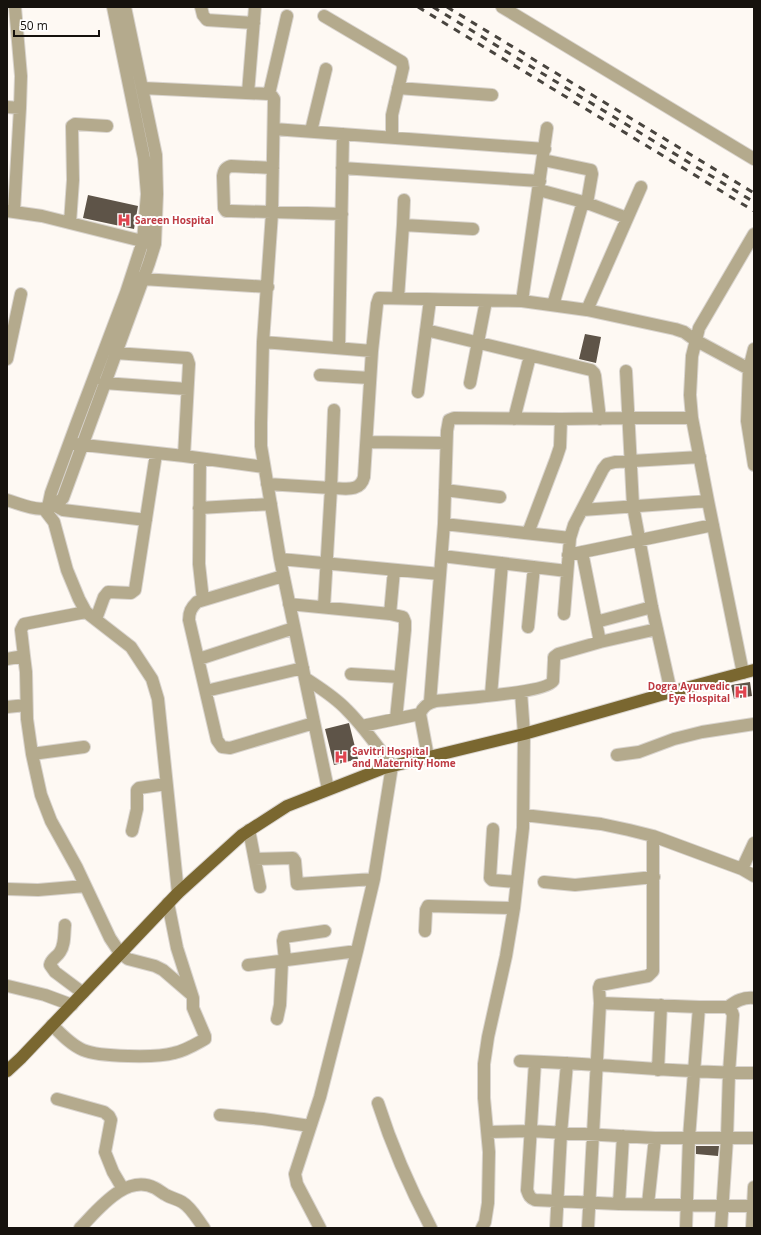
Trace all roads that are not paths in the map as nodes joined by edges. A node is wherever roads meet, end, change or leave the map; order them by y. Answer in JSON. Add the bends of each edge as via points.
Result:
{"nodes":[{"id":1,"x":14,"y":7,"type":"edge"},
{"id":2,"x":113,"y":7,"type":"edge"},
{"id":3,"x":125,"y":7,"type":"edge"},
{"id":4,"x":201,"y":7,"type":"edge"},
{"id":5,"x":255,"y":7,"type":"edge"},
{"id":6,"x":502,"y":7,"type":"edge"},
{"id":7,"x":287,"y":16,"type":"dead end"},
{"id":8,"x":324,"y":16,"type":"dead end"},
{"id":9,"x":254,"y":23,"type":"junction"},
{"id":10,"x":326,"y":69,"type":"dead end"},
{"id":11,"x":142,"y":88,"type":"junction"},
{"id":12,"x":398,"y":88,"type":"junction"},
{"id":13,"x":248,"y":93,"type":"junction"},
{"id":14,"x":269,"y":94,"type":"junction"},
{"id":15,"x":492,"y":95,"type":"dead end"},
{"id":16,"x":7,"y":107,"type":"edge"},
{"id":17,"x":20,"y":108,"type":"junction"},
{"id":18,"x":107,"y":126,"type":"dead end"},
{"id":19,"x":547,"y":128,"type":"dead end"},
{"id":20,"x":274,"y":129,"type":"junction"},
{"id":21,"x":311,"y":131,"type":"junction"},
{"id":22,"x":343,"y":134,"type":"junction"},
{"id":23,"x":392,"y":137,"type":"junction"},
{"id":24,"x":544,"y":154,"type":"junction"},
{"id":25,"x":754,"y":159,"type":"edge"},
{"id":26,"x":273,"y":168,"type":"junction"},
{"id":27,"x":342,"y":168,"type":"junction"},
{"id":28,"x":539,"y":186,"type":"junction"},
{"id":29,"x":641,"y":187,"type":"dead end"},
{"id":30,"x":404,"y":200,"type":"dead end"},
{"id":31,"x":585,"y":202,"type":"junction"},
{"id":32,"x":11,"y":211,"type":"edge"},
{"id":33,"x":272,"y":213,"type":"junction"},
{"id":34,"x":342,"y":214,"type":"junction"},
{"id":35,"x":627,"y":218,"type":"junction"},
{"id":36,"x":70,"y":222,"type":"junction"},
{"id":37,"x":403,"y":225,"type":"junction"},
{"id":38,"x":473,"y":229,"type":"dead end"},
{"id":39,"x":754,"y":234,"type":"edge"},
{"id":40,"x":149,"y":242,"type":"junction"},
{"id":41,"x":137,"y":278,"type":"junction"},
{"id":42,"x":268,"y":286,"type":"junction"},
{"id":43,"x":21,"y":294,"type":"dead end"},
{"id":44,"x":398,"y":298,"type":"junction"},
{"id":45,"x":430,"y":300,"type":"junction"},
{"id":46,"x":486,"y":301,"type":"junction"},
{"id":47,"x":522,"y":301,"type":"junction"},
{"id":48,"x":553,"y":305,"type":"junction"},
{"id":49,"x":588,"y":310,"type":"junction"},
{"id":50,"x":426,"y":330,"type":"junction"},
{"id":51,"x":695,"y":340,"type":"junction"},
{"id":52,"x":263,"y":342,"type":"junction"},
{"id":53,"x":478,"y":342,"type":"junction"},
{"id":54,"x":339,"y":348,"type":"junction"},
{"id":55,"x":754,"y":349,"type":"edge"},
{"id":56,"x":372,"y":351,"type":"junction"},
{"id":57,"x":115,"y":353,"type":"junction"},
{"id":58,"x":530,"y":356,"type":"junction"},
{"id":59,"x":7,"y":359,"type":"edge"},
{"id":60,"x":626,"y":371,"type":"dead end"},
{"id":61,"x":320,"y":375,"type":"dead end"},
{"id":62,"x":751,"y":376,"type":"edge"},
{"id":63,"x":370,"y":378,"type":"junction"},
{"id":64,"x":104,"y":383,"type":"junction"},
{"id":65,"x":470,"y":383,"type":"dead end"},
{"id":66,"x":188,"y":389,"type":"junction"},
{"id":67,"x":418,"y":392,"type":"dead end"},
{"id":68,"x":334,"y":410,"type":"dead end"},
{"id":69,"x":630,"y":418,"type":"junction"},
{"id":70,"x":692,"y":418,"type":"junction"},
{"id":71,"x":514,"y":419,"type":"junction"},
{"id":72,"x":561,"y":419,"type":"junction"},
{"id":73,"x":600,"y":419,"type":"junction"},
{"id":74,"x":367,"y":442,"type":"junction"},
{"id":75,"x":75,"y":444,"type":"junction"},
{"id":76,"x":446,"y":444,"type":"junction"},
{"id":77,"x":156,"y":454,"type":"junction"},
{"id":78,"x":184,"y":456,"type":"junction"},
{"id":79,"x":700,"y":457,"type":"junction"},
{"id":80,"x":200,"y":459,"type":"junction"},
{"id":81,"x":631,"y":460,"type":"junction"},
{"id":82,"x":754,"y":460,"type":"edge"},
{"id":83,"x":264,"y":467,"type":"junction"},
{"id":84,"x":267,"y":484,"type":"junction"},
{"id":85,"x":331,"y":488,"type":"junction"},
{"id":86,"x":445,"y":490,"type":"junction"},
{"id":87,"x":500,"y":498,"type":"dead end"},
{"id":88,"x":7,"y":500,"type":"edge"},
{"id":89,"x":708,"y":501,"type":"junction"},
{"id":90,"x":270,"y":504,"type":"junction"},
{"id":91,"x":48,"y":506,"type":"junction"},
{"id":92,"x":633,"y":506,"type":"junction"},
{"id":93,"x":199,"y":508,"type":"junction"},
{"id":94,"x":582,"y":510,"type":"junction"},
{"id":95,"x":146,"y":520,"type":"junction"},
{"id":96,"x":444,"y":524,"type":"junction"},
{"id":97,"x":714,"y":525,"type":"junction"},
{"id":98,"x":528,"y":533,"type":"junction"},
{"id":99,"x":570,"y":538,"type":"junction"},
{"id":100,"x":639,"y":540,"type":"junction"},
{"id":101,"x":582,"y":552,"type":"junction"},
{"id":102,"x":568,"y":555,"type":"junction"},
{"id":103,"x":442,"y":556,"type":"junction"},
{"id":104,"x":280,"y":559,"type":"junction"},
{"id":105,"x":326,"y":564,"type":"junction"},
{"id":106,"x":502,"y":564,"type":"junction"},
{"id":107,"x":534,"y":567,"type":"junction"},
{"id":108,"x":394,"y":570,"type":"junction"},
{"id":109,"x":567,"y":571,"type":"junction"},
{"id":110,"x":440,"y":574,"type":"junction"},
{"id":111,"x":284,"y":576,"type":"junction"},
{"id":112,"x":203,"y":600,"type":"junction"},
{"id":113,"x":290,"y":604,"type":"junction"},
{"id":114,"x":652,"y":607,"type":"junction"},
{"id":115,"x":324,"y":608,"type":"junction"},
{"id":116,"x":86,"y":612,"type":"junction"},
{"id":117,"x":390,"y":614,"type":"junction"},
{"id":118,"x":564,"y":614,"type":"dead end"},
{"id":119,"x":96,"y":620,"type":"junction"},
{"id":120,"x":596,"y":622,"type":"junction"},
{"id":121,"x":528,"y":627,"type":"dead end"},
{"id":122,"x":294,"y":628,"type":"junction"},
{"id":123,"x":657,"y":629,"type":"junction"},
{"id":124,"x":600,"y":642,"type":"junction"},
{"id":125,"x":24,"y":656,"type":"junction"},
{"id":126,"x":7,"y":659,"type":"edge"},
{"id":127,"x":199,"y":659,"type":"junction"},
{"id":128,"x":748,"y":672,"type":"edge"},
{"id":129,"x":304,"y":673,"type":"junction"},
{"id":130,"x":351,"y":674,"type":"dead end"},
{"id":131,"x":400,"y":677,"type":"junction"},
{"id":132,"x":206,"y":691,"type":"junction"},
{"id":133,"x":521,"y":692,"type":"junction"},
{"id":134,"x":671,"y":692,"type":"junction"},
{"id":135,"x":491,"y":695,"type":"junction"},
{"id":136,"x":430,"y":702,"type":"junction"},
{"id":137,"x":26,"y":705,"type":"junction"},
{"id":138,"x":7,"y":708,"type":"edge"},
{"id":139,"x":420,"y":714,"type":"junction"},
{"id":140,"x":396,"y":719,"type":"junction"},
{"id":141,"x":314,"y":723,"type":"junction"},
{"id":142,"x":754,"y":724,"type":"edge"},
{"id":143,"x":362,"y":726,"type":"junction"},
{"id":144,"x":524,"y":734,"type":"junction"},
{"id":145,"x":84,"y":747,"type":"dead end"},
{"id":146,"x":32,"y":754,"type":"junction"},
{"id":147,"x":617,"y":755,"type":"dead end"},
{"id":148,"x":428,"y":757,"type":"junction"},
{"id":149,"x":392,"y":766,"type":"junction"},
{"id":150,"x":166,"y":784,"type":"junction"},
{"id":151,"x":328,"y":789,"type":"junction"},
{"id":152,"x":524,"y":815,"type":"junction"},
{"id":153,"x":493,"y":829,"type":"dead end"},
{"id":154,"x":249,"y":830,"type":"junction"},
{"id":155,"x":132,"y":831,"type":"dead end"},
{"id":156,"x":653,"y":836,"type":"junction"},
{"id":157,"x":754,"y":843,"type":"edge"},
{"id":158,"x":255,"y":859,"type":"junction"},
{"id":159,"x":742,"y":869,"type":"junction"},
{"id":160,"x":754,"y":876,"type":"edge"},
{"id":161,"x":654,"y":877,"type":"junction"},
{"id":162,"x":374,"y":879,"type":"junction"},
{"id":163,"x":517,"y":882,"type":"junction"},
{"id":164,"x":544,"y":882,"type":"dead end"},
{"id":165,"x":85,"y":886,"type":"junction"},
{"id":166,"x":260,"y":887,"type":"dead end"},
{"id":167,"x":7,"y":889,"type":"edge"},
{"id":168,"x":178,"y":892,"type":"junction"},
{"id":169,"x":168,"y":903,"type":"junction"},
{"id":170,"x":514,"y":908,"type":"junction"},
{"id":171,"x":65,"y":926,"type":"dead end"},
{"id":172,"x":325,"y":931,"type":"dead end"},
{"id":173,"x":425,"y":931,"type":"dead end"},
{"id":174,"x":357,"y":951,"type":"junction"},
{"id":175,"x":120,"y":953,"type":"junction"},
{"id":176,"x":283,"y":961,"type":"junction"},
{"id":177,"x":248,"y":965,"type":"dead end"},
{"id":178,"x":8,"y":986,"type":"dead end"},
{"id":179,"x":83,"y":993,"type":"junction"},
{"id":180,"x":192,"y":995,"type":"junction"},
{"id":181,"x":754,"y":998,"type":"edge"},
{"id":182,"x":600,"y":1003,"type":"junction"},
{"id":183,"x":72,"y":1005,"type":"junction"},
{"id":184,"x":661,"y":1006,"type":"junction"},
{"id":185,"x":699,"y":1007,"type":"junction"},
{"id":186,"x":728,"y":1007,"type":"junction"},
{"id":187,"x":277,"y":1018,"type":"dead end"},
{"id":188,"x":52,"y":1025,"type":"junction"},
{"id":189,"x":520,"y":1061,"type":"dead end"},
{"id":190,"x":535,"y":1062,"type":"junction"},
{"id":191,"x":567,"y":1063,"type":"junction"},
{"id":192,"x":596,"y":1065,"type":"junction"},
{"id":193,"x":658,"y":1070,"type":"junction"},
{"id":194,"x":7,"y":1071,"type":"edge"},
{"id":195,"x":694,"y":1072,"type":"junction"},
{"id":196,"x":754,"y":1072,"type":"edge"},
{"id":197,"x":728,"y":1073,"type":"junction"},
{"id":198,"x":57,"y":1100,"type":"dead end"},
{"id":199,"x":378,"y":1103,"type":"dead end"},
{"id":200,"x":220,"y":1115,"type":"dead end"},
{"id":201,"x":310,"y":1126,"type":"junction"},
{"id":202,"x":531,"y":1131,"type":"junction"},
{"id":203,"x":488,"y":1132,"type":"junction"},
{"id":204,"x":561,"y":1133,"type":"junction"},
{"id":205,"x":592,"y":1135,"type":"junction"},
{"id":206,"x":623,"y":1136,"type":"junction"},
{"id":207,"x":655,"y":1138,"type":"junction"},
{"id":208,"x":689,"y":1138,"type":"junction"},
{"id":209,"x":727,"y":1138,"type":"junction"},
{"id":210,"x":754,"y":1138,"type":"edge"},
{"id":211,"x":754,"y":1187,"type":"edge"},
{"id":212,"x":123,"y":1189,"type":"junction"},
{"id":213,"x":557,"y":1201,"type":"junction"},
{"id":214,"x":590,"y":1202,"type":"junction"},
{"id":215,"x":619,"y":1204,"type":"junction"},
{"id":216,"x":648,"y":1204,"type":"junction"},
{"id":217,"x":687,"y":1205,"type":"junction"},
{"id":218,"x":722,"y":1205,"type":"junction"},
{"id":219,"x":753,"y":1206,"type":"edge"},
{"id":220,"x":80,"y":1228,"type":"edge"},
{"id":221,"x":204,"y":1228,"type":"edge"},
{"id":222,"x":320,"y":1228,"type":"edge"},
{"id":223,"x":431,"y":1228,"type":"edge"},
{"id":224,"x":482,"y":1228,"type":"edge"},
{"id":225,"x":556,"y":1228,"type":"edge"},
{"id":226,"x":588,"y":1228,"type":"edge"},
{"id":227,"x":686,"y":1228,"type":"edge"},
{"id":228,"x":721,"y":1228,"type":"edge"},
{"id":229,"x":752,"y":1228,"type":"edge"}],
"edges":[{"from":1,"to":17,"type":"street","via":[[21,76]]},
{"from":2,"to":40,"type":"street","via":[[144,158]]},
{"from":3,"to":11,"type":"street"},
{"from":4,"to":9,"type":"street","via":[[202,15],[207,20]]},
{"from":5,"to":9,"type":"street"},
{"from":6,"to":25,"type":"street"},
{"from":7,"to":14,"type":"street"},
{"from":8,"to":12,"type":"street","via":[[402,62]]},
{"from":9,"to":13,"type":"street"},
{"from":10,"to":21,"type":"street"},
{"from":11,"to":13,"type":"street"},
{"from":11,"to":40,"type":"street","via":[[156,155],[158,194]]},
{"from":12,"to":15,"type":"street"},
{"from":12,"to":23,"type":"street","via":[[391,120]]},
{"from":13,"to":14,"type":"street"},
{"from":14,"to":20,"type":"street","via":[[274,99]]},
{"from":16,"to":17,"type":"street"},
{"from":17,"to":32,"type":"street"},
{"from":18,"to":36,"type":"street","via":[[72,126],[73,180]]},
{"from":19,"to":24,"type":"street"},
{"from":20,"to":21,"type":"street"},
{"from":20,"to":26,"type":"street"},
{"from":21,"to":22,"type":"street"},
{"from":22,"to":23,"type":"street"},
{"from":22,"to":27,"type":"street"},
{"from":23,"to":24,"type":"street"},
{"from":24,"to":28,"type":"street"},
{"from":24,"to":31,"type":"street","via":[[591,170]]},
{"from":26,"to":33,"type":"street"},
{"from":26,"to":33,"type":"street","via":[[226,167],[223,176],[222,204],[226,211]]},
{"from":27,"to":28,"type":"street"},
{"from":27,"to":34,"type":"street"},
{"from":28,"to":31,"type":"street"},
{"from":28,"to":47,"type":"street"},
{"from":29,"to":35,"type":"street"},
{"from":30,"to":37,"type":"street"},
{"from":31,"to":35,"type":"street"},
{"from":31,"to":48,"type":"street"},
{"from":32,"to":36,"type":"street"},
{"from":33,"to":34,"type":"street"},
{"from":33,"to":42,"type":"street"},
{"from":34,"to":54,"type":"street"},
{"from":35,"to":49,"type":"street"},
{"from":36,"to":40,"type":"street"},
{"from":37,"to":38,"type":"street"},
{"from":37,"to":44,"type":"street"},
{"from":39,"to":51,"type":"street","via":[[699,328]]},
{"from":40,"to":41,"type":"street"},
{"from":41,"to":42,"type":"street"},
{"from":41,"to":57,"type":"street"},
{"from":41,"to":75,"type":"street"},
{"from":42,"to":52,"type":"street"},
{"from":43,"to":59,"type":"street"},
{"from":44,"to":45,"type":"street"},
{"from":44,"to":56,"type":"street","via":[[382,297],[377,300]]},
{"from":45,"to":46,"type":"street"},
{"from":45,"to":50,"type":"street"},
{"from":46,"to":47,"type":"street"},
{"from":46,"to":53,"type":"street"},
{"from":47,"to":48,"type":"street"},
{"from":48,"to":49,"type":"street"},
{"from":49,"to":51,"type":"street","via":[[675,329]]},
{"from":50,"to":53,"type":"street"},
{"from":50,"to":67,"type":"street"},
{"from":51,"to":62,"type":"street"},
{"from":51,"to":70,"type":"street","via":[[690,376]]},
{"from":52,"to":54,"type":"street"},
{"from":52,"to":83,"type":"street","via":[[261,423]]},
{"from":53,"to":58,"type":"street"},
{"from":53,"to":65,"type":"street"},
{"from":54,"to":56,"type":"street"},
{"from":55,"to":62,"type":"street"},
{"from":56,"to":63,"type":"street"},
{"from":57,"to":64,"type":"street"},
{"from":57,"to":66,"type":"street","via":[[187,358]]},
{"from":58,"to":71,"type":"street"},
{"from":58,"to":73,"type":"street","via":[[591,370],[594,373]]},
{"from":60,"to":69,"type":"street"},
{"from":61,"to":63,"type":"street"},
{"from":62,"to":82,"type":"street","via":[[748,421]]},
{"from":63,"to":74,"type":"street"},
{"from":64,"to":66,"type":"street"},
{"from":64,"to":75,"type":"street"},
{"from":66,"to":78,"type":"street"},
{"from":68,"to":85,"type":"street"},
{"from":69,"to":70,"type":"street"},
{"from":69,"to":73,"type":"street"},
{"from":69,"to":81,"type":"street"},
{"from":70,"to":79,"type":"street"},
{"from":71,"to":72,"type":"street"},
{"from":71,"to":76,"type":"street","via":[[454,418],[449,420],[447,425]]},
{"from":72,"to":73,"type":"street"},
{"from":72,"to":98,"type":"street","via":[[560,447]]},
{"from":74,"to":76,"type":"street"},
{"from":74,"to":85,"type":"street","via":[[363,482],[354,488]]},
{"from":75,"to":77,"type":"street"},
{"from":75,"to":91,"type":"street"},
{"from":76,"to":86,"type":"street"},
{"from":77,"to":78,"type":"street"},
{"from":77,"to":95,"type":"street"},
{"from":78,"to":80,"type":"street"},
{"from":79,"to":81,"type":"street"},
{"from":79,"to":89,"type":"street"},
{"from":80,"to":83,"type":"street"},
{"from":80,"to":93,"type":"street"},
{"from":81,"to":92,"type":"street"},
{"from":81,"to":94,"type":"street","via":[[611,462],[603,468]]},
{"from":83,"to":84,"type":"street"},
{"from":84,"to":85,"type":"street"},
{"from":84,"to":90,"type":"street"},
{"from":85,"to":105,"type":"street"},
{"from":86,"to":87,"type":"street"},
{"from":86,"to":96,"type":"street"},
{"from":88,"to":91,"type":"street","via":[[33,509]]},
{"from":89,"to":92,"type":"street"},
{"from":89,"to":97,"type":"street"},
{"from":90,"to":93,"type":"street"},
{"from":90,"to":104,"type":"street"},
{"from":91,"to":95,"type":"street"},
{"from":91,"to":116,"type":"street","via":[[67,570]]},
{"from":92,"to":94,"type":"street"},
{"from":92,"to":100,"type":"street"},
{"from":93,"to":112,"type":"street"},
{"from":94,"to":99,"type":"street"},
{"from":95,"to":119,"type":"street","via":[[135,590],[131,593],[108,592]]},
{"from":96,"to":98,"type":"street"},
{"from":96,"to":103,"type":"street"},
{"from":97,"to":100,"type":"street"},
{"from":97,"to":128,"type":"street"},
{"from":98,"to":99,"type":"street"},
{"from":99,"to":102,"type":"street"},
{"from":100,"to":101,"type":"street"},
{"from":100,"to":114,"type":"street"},
{"from":101,"to":102,"type":"street"},
{"from":101,"to":120,"type":"street"},
{"from":102,"to":109,"type":"street"},
{"from":103,"to":106,"type":"street"},
{"from":103,"to":110,"type":"street"},
{"from":104,"to":105,"type":"street"},
{"from":104,"to":111,"type":"street"},
{"from":105,"to":108,"type":"street"},
{"from":105,"to":115,"type":"street"},
{"from":106,"to":107,"type":"street"},
{"from":106,"to":135,"type":"street"},
{"from":107,"to":109,"type":"street"},
{"from":107,"to":121,"type":"street"},
{"from":108,"to":110,"type":"street"},
{"from":108,"to":117,"type":"street"},
{"from":109,"to":118,"type":"street"},
{"from":110,"to":136,"type":"street"},
{"from":111,"to":112,"type":"street"},
{"from":111,"to":113,"type":"street"},
{"from":112,"to":127,"type":"street","via":[[197,602],[189,613]]},
{"from":113,"to":115,"type":"street"},
{"from":113,"to":122,"type":"street"},
{"from":114,"to":120,"type":"street"},
{"from":114,"to":123,"type":"street"},
{"from":115,"to":117,"type":"street"},
{"from":116,"to":119,"type":"street"},
{"from":116,"to":125,"type":"street","via":[[24,624],[21,630]]},
{"from":117,"to":131,"type":"street","via":[[403,617],[406,622]]},
{"from":119,"to":150,"type":"street","via":[[131,647],[152,679],[158,699]]},
{"from":120,"to":124,"type":"street"},
{"from":122,"to":127,"type":"street"},
{"from":122,"to":129,"type":"street"},
{"from":123,"to":124,"type":"street"},
{"from":123,"to":134,"type":"street"},
{"from":124,"to":133,"type":"street","via":[[556,655],[552,684]]},
{"from":125,"to":126,"type":"street"},
{"from":125,"to":137,"type":"street"},
{"from":127,"to":132,"type":"street"},
{"from":128,"to":134,"type":"main road"},
{"from":129,"to":132,"type":"street"},
{"from":129,"to":141,"type":"street"},
{"from":129,"to":143,"type":"street","via":[[347,709]]},
{"from":130,"to":131,"type":"street"},
{"from":131,"to":140,"type":"street"},
{"from":132,"to":141,"type":"street","via":[[217,740],[222,747],[230,748]]},
{"from":133,"to":135,"type":"street"},
{"from":133,"to":144,"type":"street"},
{"from":134,"to":144,"type":"main road"},
{"from":135,"to":136,"type":"street"},
{"from":136,"to":139,"type":"street"},
{"from":137,"to":138,"type":"street"},
{"from":137,"to":146,"type":"street"},
{"from":139,"to":140,"type":"street"},
{"from":139,"to":148,"type":"street"},
{"from":140,"to":143,"type":"street"},
{"from":141,"to":151,"type":"street"},
{"from":142,"to":147,"type":"street","via":[[702,732],[639,752]]},
{"from":143,"to":149,"type":"street"},
{"from":144,"to":148,"type":"main road"},
{"from":144,"to":152,"type":"street"},
{"from":145,"to":146,"type":"street"},
{"from":146,"to":165,"type":"street","via":[[41,796]]},
{"from":148,"to":149,"type":"main road"},
{"from":149,"to":151,"type":"main road"},
{"from":149,"to":162,"type":"street"},
{"from":150,"to":155,"type":"street","via":[[137,790],[137,810]]},
{"from":150,"to":168,"type":"street"},
{"from":151,"to":154,"type":"main road","via":[[287,806]]},
{"from":152,"to":156,"type":"street","via":[[601,824]]},
{"from":152,"to":163,"type":"street"},
{"from":153,"to":163,"type":"street","via":[[490,878],[495,881]]},
{"from":154,"to":158,"type":"street"},
{"from":154,"to":168,"type":"main road"},
{"from":156,"to":159,"type":"street"},
{"from":156,"to":161,"type":"street"},
{"from":157,"to":159,"type":"street"},
{"from":158,"to":162,"type":"street","via":[[293,858],[297,884]]},
{"from":158,"to":166,"type":"street"},
{"from":159,"to":160,"type":"street"},
{"from":161,"to":164,"type":"street","via":[[575,885]]},
{"from":161,"to":182,"type":"street","via":[[653,971],[648,976],[600,985]]},
{"from":162,"to":174,"type":"street"},
{"from":163,"to":170,"type":"street"},
{"from":165,"to":167,"type":"street","via":[[38,890]]},
{"from":165,"to":175,"type":"street"},
{"from":168,"to":169,"type":"main road"},
{"from":169,"to":175,"type":"main road"},
{"from":169,"to":180,"type":"street","via":[[177,948]]},
{"from":170,"to":173,"type":"street","via":[[430,906],[427,908]]},
{"from":170,"to":203,"type":"street","via":[[484,1064]]},
{"from":171,"to":179,"type":"street","via":[[60,953],[50,961],[50,965],[54,972]]},
{"from":172,"to":176,"type":"street","via":[[284,937]]},
{"from":174,"to":176,"type":"street"},
{"from":174,"to":201,"type":"street"},
{"from":175,"to":179,"type":"main road"},
{"from":175,"to":180,"type":"street","via":[[128,959],[163,970]]},
{"from":176,"to":177,"type":"street"},
{"from":176,"to":187,"type":"street"},
{"from":178,"to":183,"type":"street"},
{"from":179,"to":183,"type":"main road"},
{"from":180,"to":188,"type":"street","via":[[193,1008],[205,1038],[175,1053],[140,1056],[92,1053],[76,1046]]},
{"from":181,"to":186,"type":"street","via":[[742,998]]},
{"from":182,"to":184,"type":"street"},
{"from":182,"to":192,"type":"street"},
{"from":183,"to":188,"type":"main road"},
{"from":184,"to":185,"type":"street"},
{"from":184,"to":193,"type":"street"},
{"from":185,"to":186,"type":"street"},
{"from":185,"to":195,"type":"street"},
{"from":186,"to":197,"type":"street","via":[[733,1015]]},
{"from":188,"to":194,"type":"main road"},
{"from":189,"to":190,"type":"street"},
{"from":190,"to":191,"type":"street"},
{"from":190,"to":202,"type":"street"},
{"from":191,"to":192,"type":"street"},
{"from":191,"to":204,"type":"street"},
{"from":192,"to":193,"type":"street"},
{"from":192,"to":205,"type":"street"},
{"from":193,"to":195,"type":"street"},
{"from":195,"to":197,"type":"street"},
{"from":195,"to":208,"type":"street"},
{"from":196,"to":197,"type":"street"},
{"from":197,"to":209,"type":"street"},
{"from":198,"to":212,"type":"street","via":[[104,1112],[109,1116],[105,1152]]},
{"from":199,"to":223,"type":"street","via":[[401,1166]]},
{"from":200,"to":201,"type":"street","via":[[263,1118]]},
{"from":201,"to":222,"type":"street","via":[[295,1174],[296,1184]]},
{"from":202,"to":203,"type":"street"},
{"from":202,"to":204,"type":"street"},
{"from":202,"to":213,"type":"street","via":[[527,1190],[529,1196],[536,1200]]},
{"from":203,"to":224,"type":"street","via":[[488,1203]]},
{"from":204,"to":205,"type":"street"},
{"from":204,"to":213,"type":"street"},
{"from":205,"to":206,"type":"street"},
{"from":205,"to":214,"type":"street"},
{"from":206,"to":207,"type":"street"},
{"from":206,"to":215,"type":"street"},
{"from":207,"to":208,"type":"street"},
{"from":207,"to":216,"type":"street"},
{"from":208,"to":209,"type":"street"},
{"from":208,"to":217,"type":"street"},
{"from":209,"to":210,"type":"street"},
{"from":209,"to":218,"type":"street"},
{"from":211,"to":219,"type":"street"},
{"from":212,"to":220,"type":"street"},
{"from":212,"to":221,"type":"street","via":[[133,1185],[155,1188],[189,1207]]},
{"from":213,"to":214,"type":"street"},
{"from":213,"to":225,"type":"street"},
{"from":214,"to":215,"type":"street"},
{"from":214,"to":226,"type":"street"},
{"from":215,"to":216,"type":"street"},
{"from":216,"to":217,"type":"street"},
{"from":217,"to":218,"type":"street"},
{"from":217,"to":227,"type":"street"},
{"from":218,"to":219,"type":"street"},
{"from":218,"to":228,"type":"street"},
{"from":219,"to":229,"type":"street"}]}
